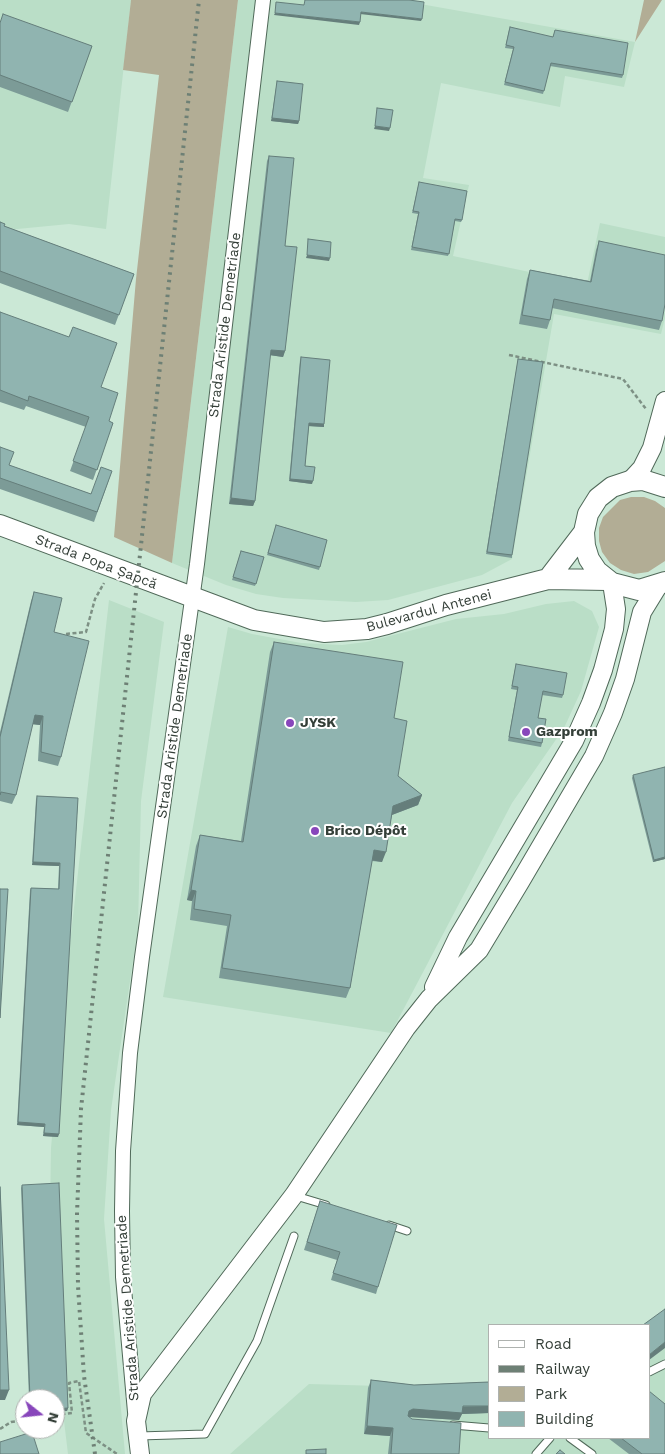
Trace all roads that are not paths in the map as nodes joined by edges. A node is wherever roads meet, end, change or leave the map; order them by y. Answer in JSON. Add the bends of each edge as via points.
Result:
{"nodes":[{"id":1,"x":263,"y":0,"type":"edge"},
{"id":2,"x":665,"y":401,"type":"edge"},
{"id":3,"x":630,"y":481,"type":"junction"},
{"id":4,"x":665,"y":488,"type":"edge"},
{"id":5,"x":0,"y":525,"type":"edge"},
{"id":6,"x":584,"y":532,"type":"junction"},
{"id":7,"x":548,"y":579,"type":"junction"},
{"id":8,"x":610,"y":582,"type":"junction"},
{"id":9,"x":662,"y":584,"type":"edge"},
{"id":10,"x":193,"y":599,"type":"junction"},
{"id":11,"x":429,"y":999,"type":"junction"},
{"id":12,"x":294,"y":1195,"type":"junction"},
{"id":13,"x":332,"y":1207,"type":"edge"},
{"id":14,"x":379,"y":1222,"type":"edge"},
{"id":15,"x":407,"y":1230,"type":"dead end"},
{"id":16,"x":294,"y":1236,"type":"dead end"},
{"id":17,"x":665,"y":1364,"type":"edge"},
{"id":18,"x":650,"y":1372,"type":"edge"},
{"id":19,"x":440,"y":1424,"type":"edge"},
{"id":20,"x":137,"y":1428,"type":"junction"},
{"id":21,"x":488,"y":1428,"type":"edge"},
{"id":22,"x":549,"y":1439,"type":"edge"},
{"id":23,"x":571,"y":1439,"type":"edge"},
{"id":24,"x":140,"y":1454,"type":"edge"},
{"id":25,"x":536,"y":1454,"type":"edge"},
{"id":26,"x":592,"y":1454,"type":"edge"}],
"edges":[{"from":1,"to":10,"type":"street","name":"Strada Aristide Demetriade"},
{"from":2,"to":3,"type":"street","via":[[652,448],[642,468]]},
{"from":3,"to":4,"type":"main road","via":[[643,480]]},
{"from":3,"to":6,"type":"main road","via":[[612,487],[598,498],[588,514]]},
{"from":5,"to":10,"type":"main road","name":"Strada Popa Șapcă"},
{"from":6,"to":7,"type":"main road"},
{"from":6,"to":8,"type":"main road","via":[[589,559]]},
{"from":7,"to":8,"type":"main road","name":"Bulevardul Antenei"},
{"from":7,"to":10,"type":"main road","name":"Bulevardul Antenei","via":[[387,624],[345,631],[324,632],[278,626]]},
{"from":8,"to":9,"type":"main road","name":"Bulevardul Antenei","via":[[639,590]]},
{"from":8,"to":11,"type":"street","via":[[616,609],[614,629],[588,711],[458,938]]},
{"from":9,"to":11,"type":"street","via":[[642,612],[625,680],[594,756],[479,950]]},
{"from":10,"to":20,"type":"street","name":"Strada Aristide Demetriade","via":[[142,957],[125,1120],[123,1276]]},
{"from":11,"to":12,"type":"street"},
{"from":12,"to":13,"type":"lane"},
{"from":12,"to":20,"type":"street","via":[[142,1394]]},
{"from":14,"to":15,"type":"lane"},
{"from":16,"to":20,"type":"lane","via":[[257,1341],[205,1434]]},
{"from":17,"to":18,"type":"lane"},
{"from":19,"to":21,"type":"lane"},
{"from":20,"to":24,"type":"street","name":"Strada Aristide Demetriade"},
{"from":22,"to":25,"type":"lane"},
{"from":23,"to":26,"type":"lane"}]}
